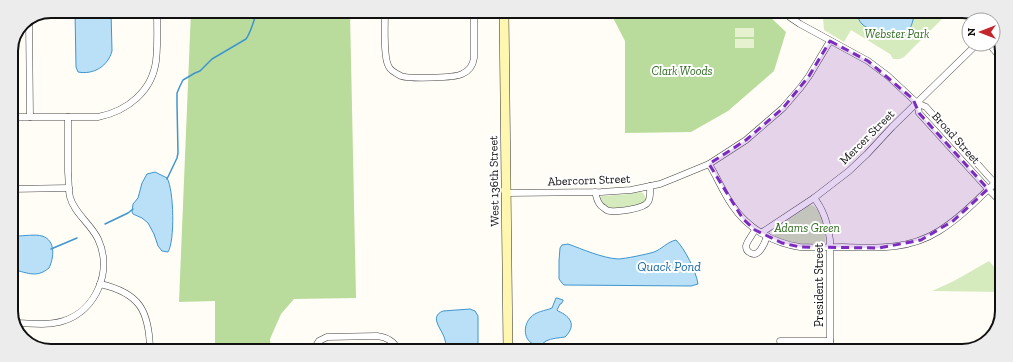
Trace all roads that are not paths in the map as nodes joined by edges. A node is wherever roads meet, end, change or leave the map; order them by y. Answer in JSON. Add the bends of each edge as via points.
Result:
{"nodes":[{"id":1,"x":157,"y":18,"type":"edge"},
{"id":2,"x":385,"y":18,"type":"edge"},
{"id":3,"x":474,"y":18,"type":"edge"},
{"id":4,"x":504,"y":18,"type":"edge"},
{"id":5,"x":791,"y":18,"type":"edge"},
{"id":6,"x":29,"y":27,"type":"edge"},
{"id":7,"x":830,"y":40,"type":"junction"},
{"id":8,"x":969,"y":52,"type":"edge"},
{"id":9,"x":917,"y":103,"type":"junction"},
{"id":10,"x":18,"y":117,"type":"edge"},
{"id":11,"x":30,"y":117,"type":"junction"},
{"id":12,"x":68,"y":118,"type":"junction"},
{"id":13,"x":709,"y":164,"type":"junction"},
{"id":14,"x":995,"y":184,"type":"joint"},
{"id":15,"x":650,"y":186,"type":"junction"},
{"id":16,"x":69,"y":188,"type":"junction"},
{"id":17,"x":18,"y":189,"type":"edge"},
{"id":18,"x":988,"y":190,"type":"junction"},
{"id":19,"x":595,"y":192,"type":"junction"},
{"id":20,"x":507,"y":193,"type":"junction"},
{"id":21,"x":995,"y":196,"type":"edge"},
{"id":22,"x":814,"y":198,"type":"junction"},
{"id":23,"x":761,"y":233,"type":"junction"},
{"id":24,"x":830,"y":248,"type":"junction"},
{"id":25,"x":100,"y":284,"type":"junction"},
{"id":26,"x":20,"y":323,"type":"edge"},
{"id":27,"x":780,"y":341,"type":"dead end"},
{"id":28,"x":830,"y":341,"type":"joint"},
{"id":29,"x":150,"y":344,"type":"edge"},
{"id":30,"x":317,"y":344,"type":"edge"},
{"id":31,"x":395,"y":344,"type":"edge"},
{"id":32,"x":508,"y":344,"type":"edge"}],
"edges":[{"from":1,"to":12,"type":"street","via":[[155,69],[147,87],[135,101],[108,115]]},
{"from":2,"to":3,"type":"street","via":[[386,59],[389,67],[403,77],[457,76],[465,72],[471,67],[475,53]]},
{"from":4,"to":20,"type":"street","name":"West 136th Street"},
{"from":5,"to":7,"type":"street","name":"Broad Street"},
{"from":6,"to":11,"type":"street"},
{"from":7,"to":9,"type":"street","name":"Broad Street","via":[[868,61]]},
{"from":7,"to":13,"type":"street","name":"Abercorn Street","via":[[809,76],[783,108],[746,140]]},
{"from":8,"to":9,"type":"street","name":"Mercer Street"},
{"from":9,"to":14,"type":"street","name":"Broad Street","via":[[926,107]]},
{"from":9,"to":18,"type":"street","name":"Broad Street","via":[[919,113]]},
{"from":9,"to":22,"type":"street","name":"Mercer Street","via":[[849,171]]},
{"from":10,"to":11,"type":"street"},
{"from":11,"to":12,"type":"street"},
{"from":12,"to":16,"type":"street"},
{"from":13,"to":15,"type":"street","name":"Abercorn Street"},
{"from":13,"to":23,"type":"street","via":[[742,219]]},
{"from":14,"to":18,"type":"street"},
{"from":15,"to":19,"type":"street","name":"Abercorn Street"},
{"from":15,"to":19,"type":"street","via":[[648,202],[634,209],[610,211],[600,205]]},
{"from":16,"to":17,"type":"street"},
{"from":16,"to":25,"type":"street","via":[[72,203],[94,231],[100,244],[104,262]]},
{"from":18,"to":21,"type":"street","name":"Broad Street"},
{"from":18,"to":24,"type":"street","via":[[953,221],[921,240],[889,248]]},
{"from":19,"to":20,"type":"street","name":"Abercorn Street"},
{"from":20,"to":32,"type":"street","name":"West 136th Street"},
{"from":22,"to":23,"type":"street","name":"Mercer Street"},
{"from":22,"to":24,"type":"street","name":"President Street","via":[[826,219]]},
{"from":23,"to":24,"type":"street","via":[[792,246]]},
{"from":24,"to":28,"type":"street","name":"President Street"},
{"from":25,"to":26,"type":"street","via":[[97,293],[86,307],[69,319],[50,323]]},
{"from":25,"to":29,"type":"street","via":[[122,291],[142,308],[148,323]]},
{"from":27,"to":28,"type":"street"},
{"from":30,"to":31,"type":"street","via":[[327,337],[377,336],[389,339]]}]}
